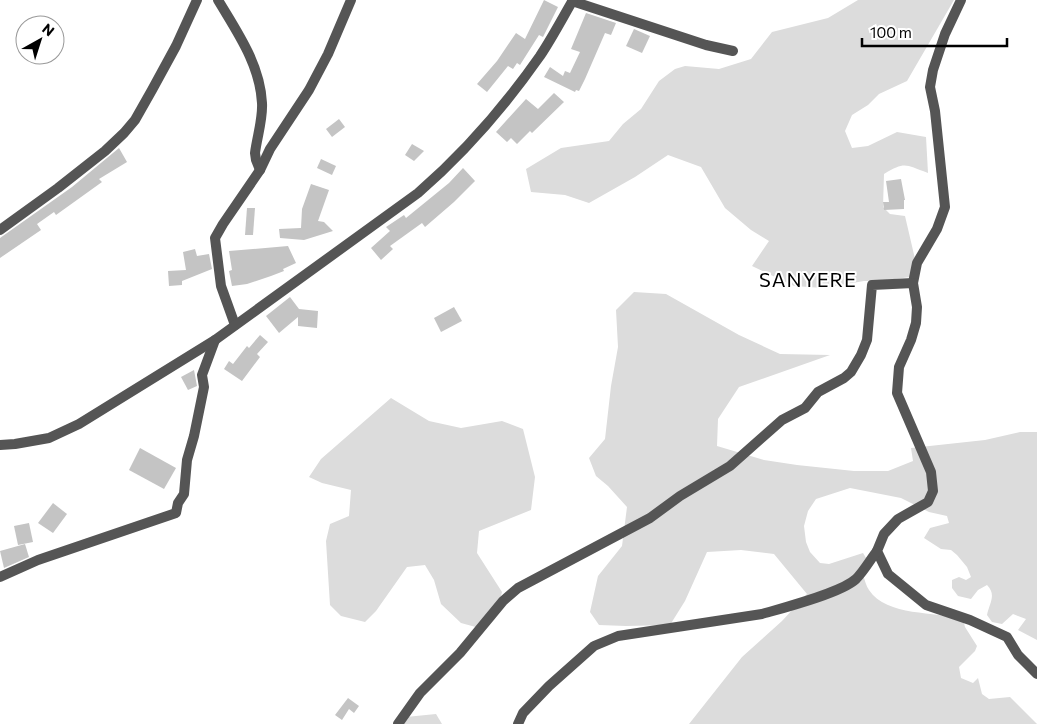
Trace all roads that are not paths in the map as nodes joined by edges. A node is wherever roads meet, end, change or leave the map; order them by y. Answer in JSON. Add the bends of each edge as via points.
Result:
{"nodes":[{"id":1,"x":197,"y":0,"type":"edge"},
{"id":2,"x":218,"y":0,"type":"edge"},
{"id":3,"x":351,"y":0,"type":"edge"},
{"id":4,"x":961,"y":0,"type":"edge"},
{"id":5,"x":573,"y":1,"type":"edge"},
{"id":6,"x":733,"y":51,"type":"dead end"},
{"id":7,"x":260,"y":170,"type":"junction"},
{"id":8,"x":0,"y":230,"type":"edge"},
{"id":9,"x":913,"y":283,"type":"junction"},
{"id":10,"x":235,"y":325,"type":"junction"},
{"id":11,"x":215,"y":340,"type":"junction"},
{"id":12,"x":0,"y":445,"type":"edge"},
{"id":13,"x":877,"y":550,"type":"junction"},
{"id":14,"x":0,"y":576,"type":"edge"},
{"id":15,"x":1037,"y":674,"type":"edge"},
{"id":16,"x":398,"y":724,"type":"edge"},
{"id":17,"x":518,"y":724,"type":"edge"}],
"edges":[{"from":1,"to":8,"type":"street","via":[[156,83],[124,133],[58,188]]},
{"from":2,"to":7,"type":"street","via":[[249,52],[258,79],[262,104],[255,153]]},
{"from":3,"to":7,"type":"street","via":[[309,90]]},
{"from":4,"to":9,"type":"street","via":[[945,34],[930,87],[945,207],[937,229],[917,263]]},
{"from":5,"to":6,"type":"street"},
{"from":5,"to":10,"type":"street","via":[[540,56],[481,132],[444,170],[418,193]]},
{"from":7,"to":10,"type":"street","via":[[216,238],[221,286]]},
{"from":9,"to":13,"type":"street","via":[[916,323],[899,367],[897,393],[931,472],[933,491],[928,502],[898,519],[884,534]]},
{"from":9,"to":16,"type":"street","via":[[872,285],[865,346],[851,372],[844,378],[818,392],[809,404],[782,420],[730,466],[650,518],[518,588],[420,693]]},
{"from":10,"to":11,"type":"street"},
{"from":11,"to":12,"type":"street","via":[[79,424],[49,438]]},
{"from":11,"to":14,"type":"street","via":[[202,375],[204,387],[184,494],[176,513]]},
{"from":13,"to":15,"type":"street","via":[[888,574],[926,606],[970,620],[1007,637],[1018,655]]},
{"from":13,"to":17,"type":"street","via":[[856,579],[844,588],[762,614],[618,636],[594,646],[549,686],[523,713]]}]}
